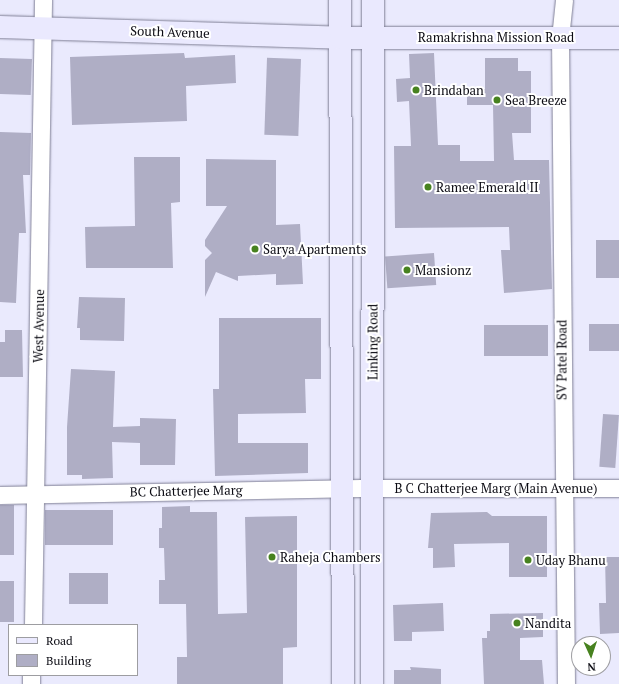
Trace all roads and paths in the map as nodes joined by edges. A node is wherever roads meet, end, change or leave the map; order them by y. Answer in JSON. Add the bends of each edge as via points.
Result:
{"nodes":[{"id":1,"x":44,"y":0,"type":"edge"},
{"id":2,"x":340,"y":0,"type":"edge"},
{"id":3,"x":374,"y":0,"type":"edge"},
{"id":4,"x":564,"y":0,"type":"edge"},
{"id":5,"x":0,"y":27,"type":"edge"},
{"id":6,"x":42,"y":27,"type":"junction"},
{"id":7,"x":560,"y":36,"type":"junction"},
{"id":8,"x":341,"y":38,"type":"junction"},
{"id":9,"x":374,"y":38,"type":"junction"},
{"id":10,"x":619,"y":38,"type":"edge"},
{"id":11,"x":342,"y":488,"type":"junction"},
{"id":12,"x":373,"y":488,"type":"junction"},
{"id":13,"x":619,"y":488,"type":"edge"},
{"id":14,"x":563,"y":489,"type":"junction"},
{"id":15,"x":37,"y":494,"type":"junction"},
{"id":16,"x":0,"y":495,"type":"edge"},
{"id":17,"x":33,"y":624,"type":"edge"},
{"id":18,"x":342,"y":684,"type":"edge"},
{"id":19,"x":372,"y":684,"type":"edge"},
{"id":20,"x":566,"y":684,"type":"edge"}],
"edges":[{"from":1,"to":6,"type":"street","name":"West Avenue"},
{"from":2,"to":8,"type":"main road"},
{"from":3,"to":9,"type":"main road","name":"Linking Road"},
{"from":4,"to":7,"type":"street","name":"SV Patel Road"},
{"from":5,"to":6,"type":"main road","name":"South Avenue"},
{"from":6,"to":8,"type":"main road","name":"South Avenue"},
{"from":6,"to":15,"type":"street","name":"West Avenue"},
{"from":7,"to":9,"type":"main road","name":"Ramakrishna Mission Road"},
{"from":7,"to":10,"type":"main road","name":"Ramakrishna Mission Road"},
{"from":7,"to":14,"type":"street","name":"SV Patel Road"},
{"from":8,"to":9,"type":"main road","name":"South Avenue"},
{"from":8,"to":11,"type":"main road"},
{"from":9,"to":12,"type":"main road","name":"Linking Road"},
{"from":11,"to":12,"type":"street","name":"BC Chatterjee Marg"},
{"from":11,"to":15,"type":"street","name":"BC Chatterjee Marg"},
{"from":11,"to":18,"type":"main road"},
{"from":12,"to":14,"type":"street","name":"B C Chatterjee Marg (Main Avenue)"},
{"from":12,"to":19,"type":"main road","name":"Linking Road"},
{"from":13,"to":14,"type":"street","name":"B C Chatterjee Marg (Main Avenue)"},
{"from":14,"to":20,"type":"street","name":"SV Patel Road"},
{"from":15,"to":16,"type":"street","name":"BC Chatterjee Marg"},
{"from":15,"to":17,"type":"street","name":"West Avenue"}]}
